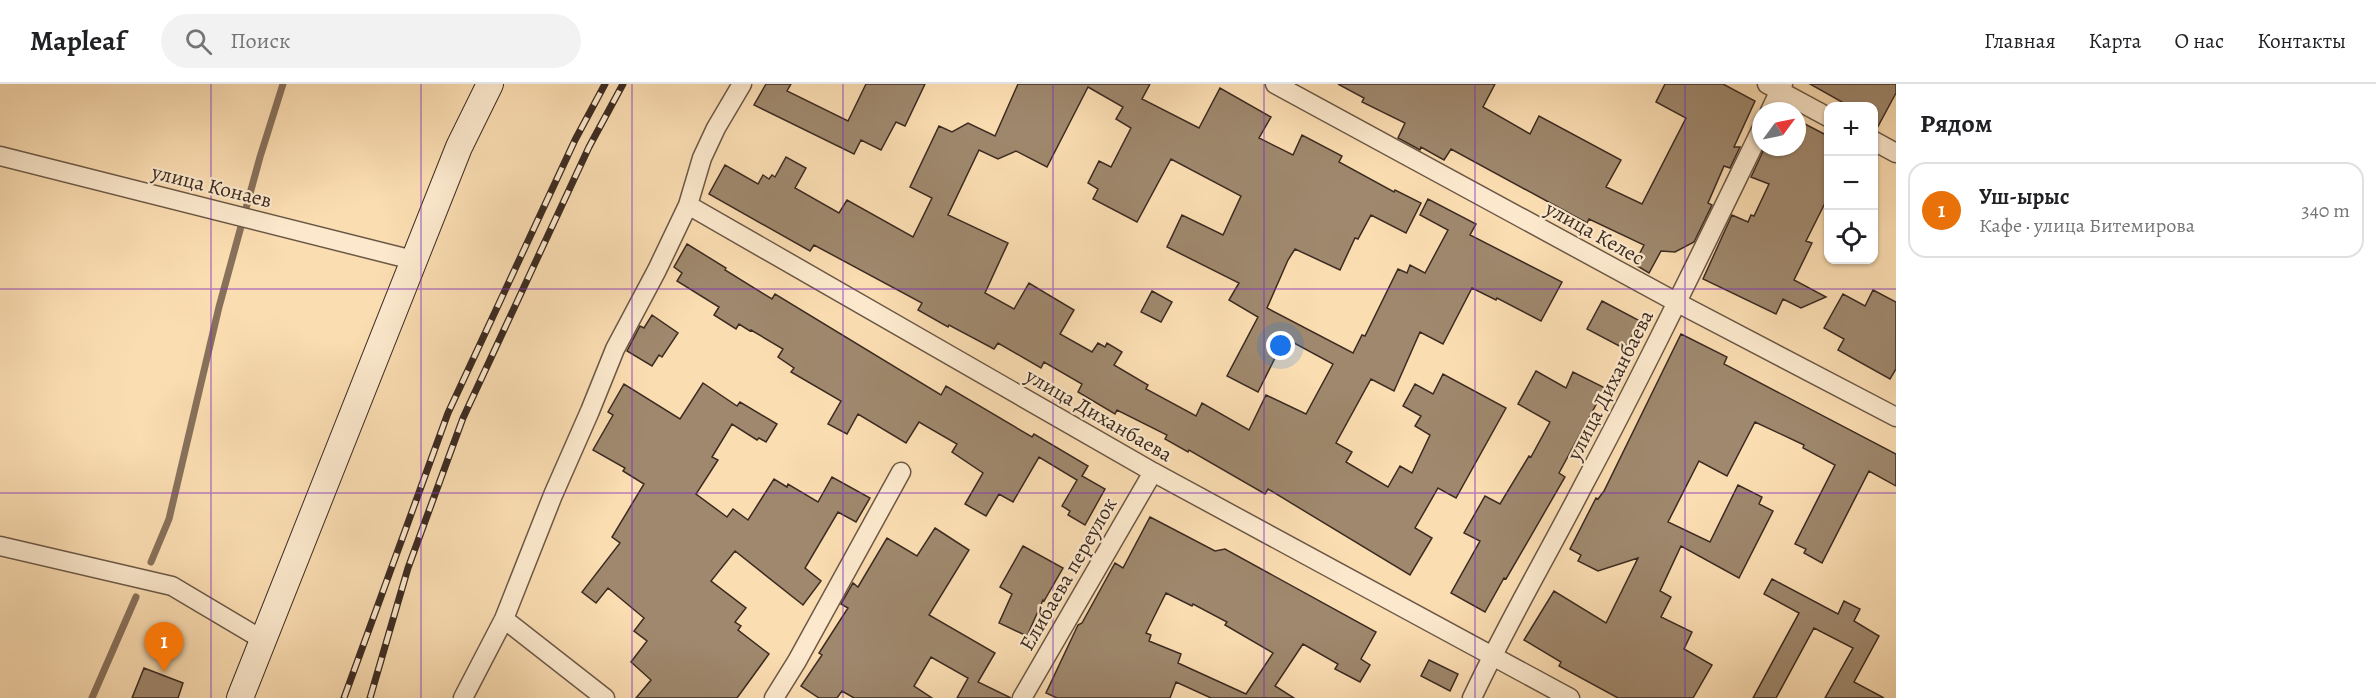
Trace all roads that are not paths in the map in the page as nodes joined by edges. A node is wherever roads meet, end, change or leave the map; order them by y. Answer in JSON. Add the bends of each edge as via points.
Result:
{"nodes":[{"id":1,"x":490,"y":84,"type":"edge"},
{"id":2,"x":742,"y":84,"type":"edge"},
{"id":3,"x":1275,"y":84,"type":"edge"},
{"id":4,"x":1777,"y":86,"type":"edge"},
{"id":5,"x":1773,"y":102,"type":"edge"},
{"id":6,"x":1824,"y":115,"type":"edge"},
{"id":7,"x":1878,"y":143,"type":"edge"},
{"id":8,"x":1752,"y":149,"type":"edge"},
{"id":9,"x":1896,"y":153,"type":"edge"},
{"id":10,"x":0,"y":156,"type":"edge"},
{"id":11,"x":688,"y":205,"type":"junction"},
{"id":12,"x":413,"y":260,"type":"junction"},
{"id":13,"x":1678,"y":303,"type":"junction"},
{"id":14,"x":1896,"y":417,"type":"edge"},
{"id":15,"x":901,"y":471,"type":"dead end"},
{"id":16,"x":1153,"y":472,"type":"junction"},
{"id":17,"x":0,"y":546,"type":"edge"},
{"id":18,"x":504,"y":619,"type":"junction"},
{"id":19,"x":263,"y":640,"type":"junction"},
{"id":20,"x":1492,"y":656,"type":"junction"},
{"id":21,"x":240,"y":698,"type":"edge"},
{"id":22,"x":463,"y":698,"type":"edge"},
{"id":23,"x":605,"y":698,"type":"edge"},
{"id":24,"x":774,"y":698,"type":"edge"},
{"id":25,"x":1023,"y":698,"type":"edge"},
{"id":26,"x":1472,"y":698,"type":"edge"},
{"id":27,"x":1570,"y":698,"type":"edge"}],
"edges":[{"from":1,"to":12,"type":"main road","via":[[459,147]]},
{"from":2,"to":11,"type":"street","via":[[702,158]]},
{"from":3,"to":13,"type":"street","name":"улица Келес"},
{"from":4,"to":5,"type":"street"},
{"from":4,"to":6,"type":"street"},
{"from":7,"to":9,"type":"street"},
{"from":8,"to":13,"type":"street","name":"улица Диханбаева"},
{"from":10,"to":12,"type":"street","name":"улица Конаев"},
{"from":11,"to":16,"type":"street","name":"улица Диханбаева"},
{"from":11,"to":18,"type":"street","via":[[615,349]]},
{"from":12,"to":19,"type":"main road"},
{"from":13,"to":14,"type":"street","name":"улица Келес"},
{"from":13,"to":20,"type":"street","name":"улица Диханбаева"},
{"from":15,"to":24,"type":"street"},
{"from":16,"to":20,"type":"street","name":"улица Диханбаева"},
{"from":16,"to":25,"type":"street","name":"Елибаева переулок"},
{"from":17,"to":19,"type":"street","via":[[172,586]]},
{"from":18,"to":22,"type":"street"},
{"from":18,"to":23,"type":"street"},
{"from":19,"to":21,"type":"main road"},
{"from":20,"to":26,"type":"street"},
{"from":20,"to":27,"type":"street","name":"улица Диханбаева"}]}
